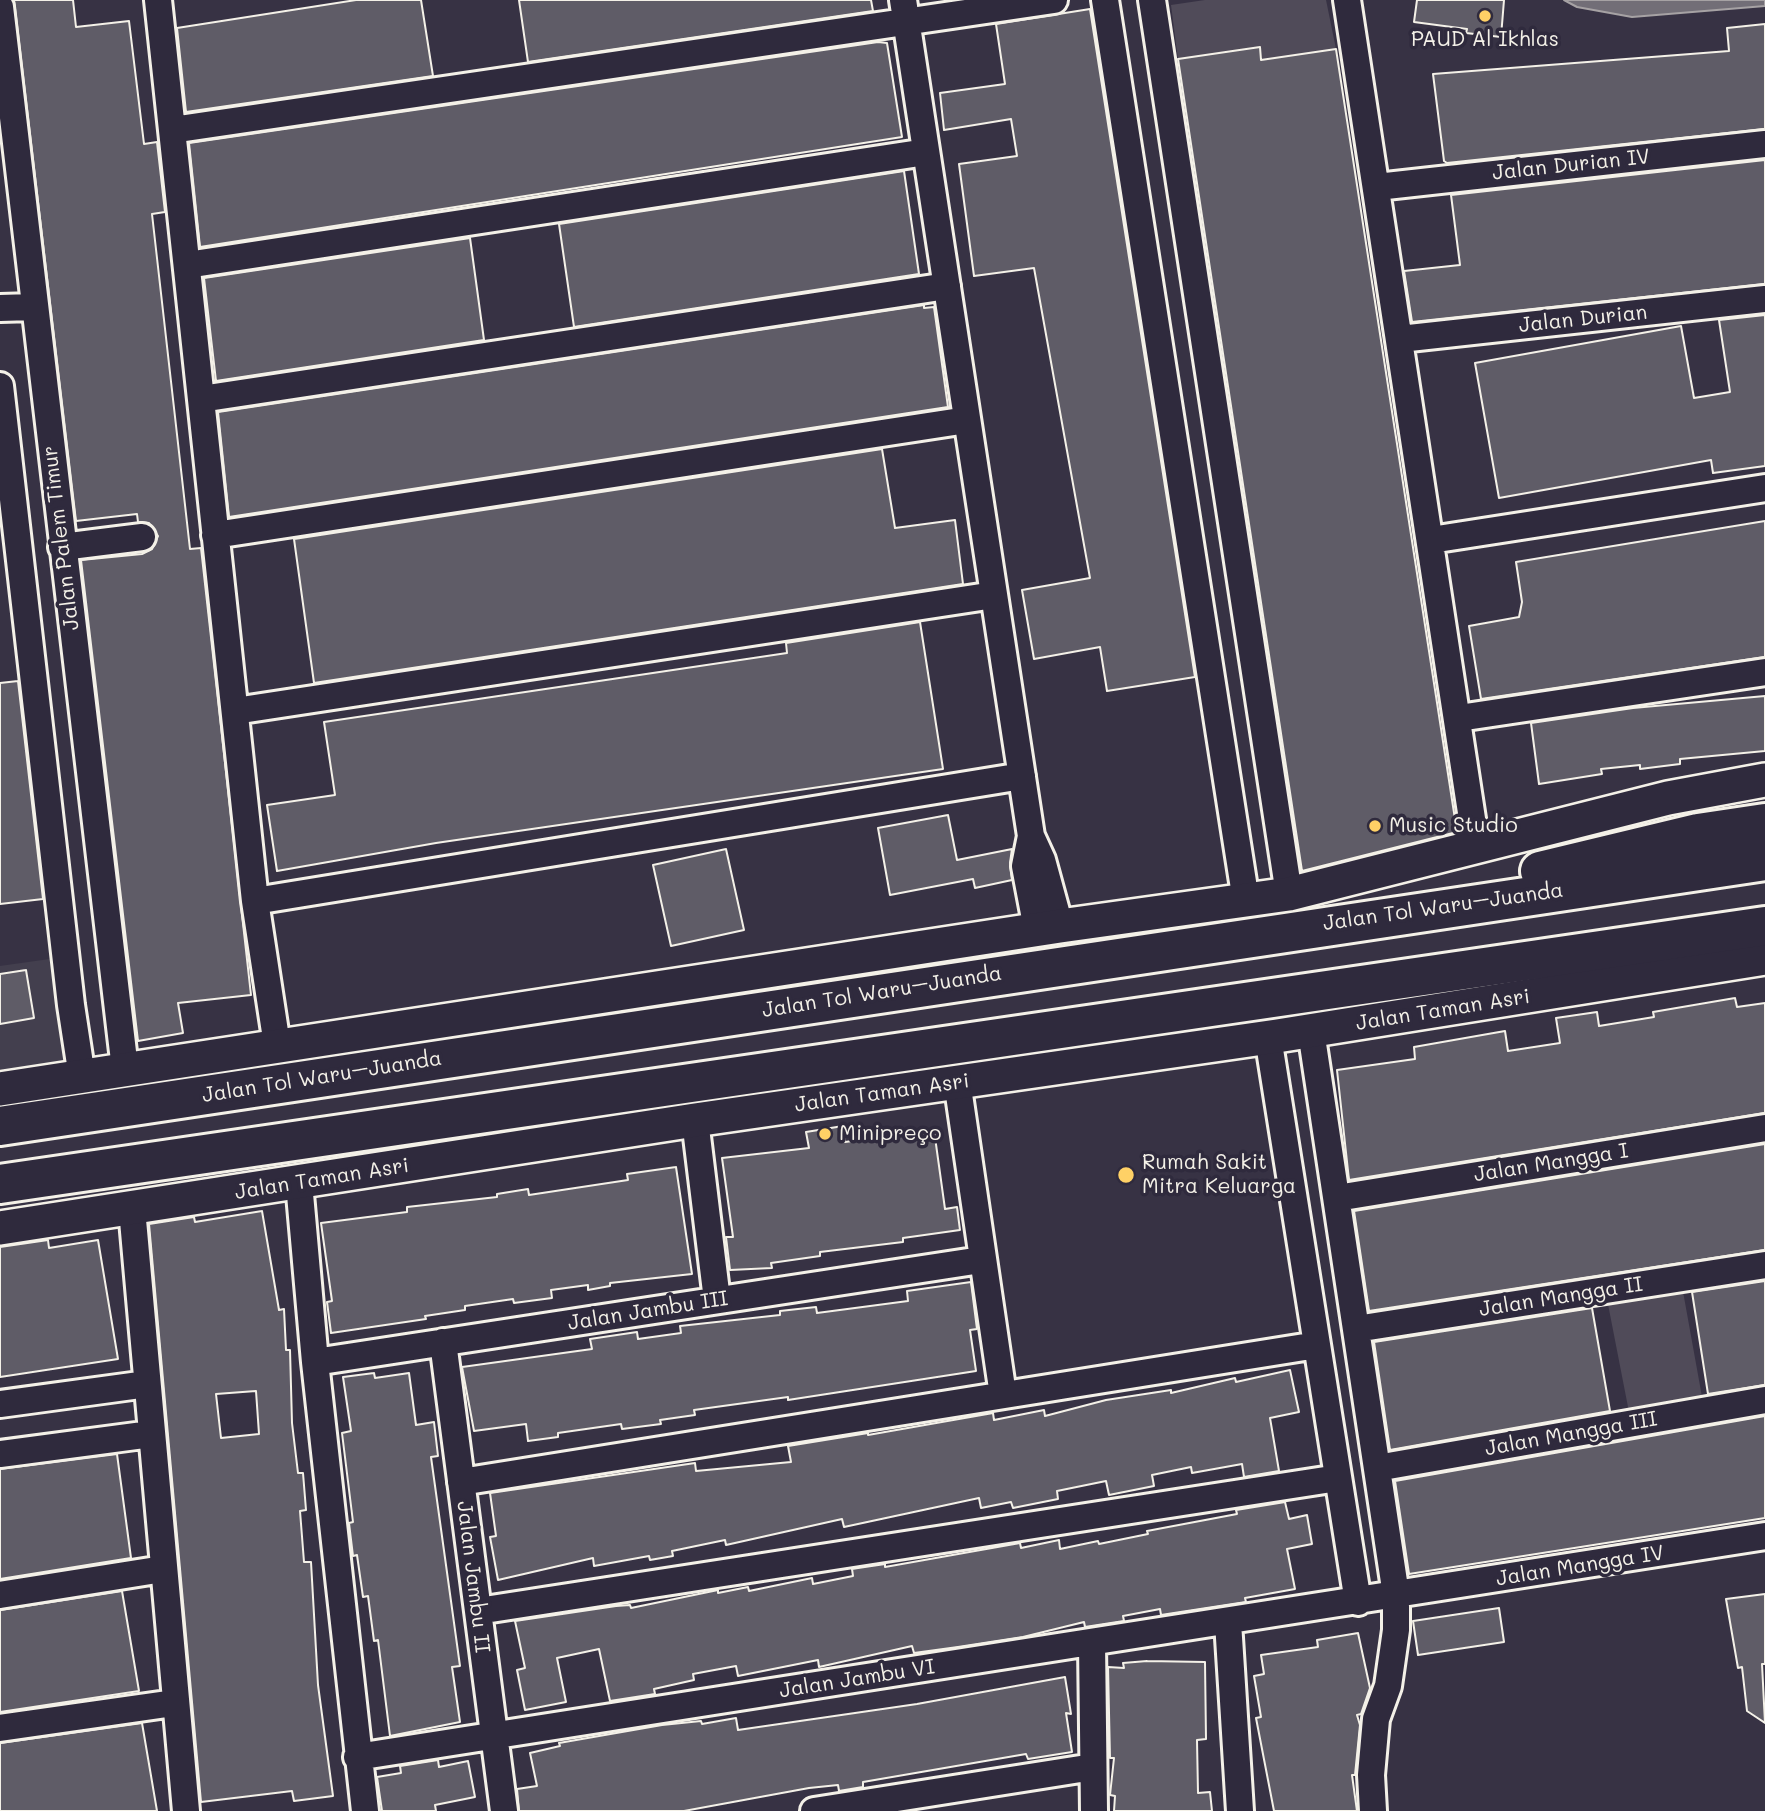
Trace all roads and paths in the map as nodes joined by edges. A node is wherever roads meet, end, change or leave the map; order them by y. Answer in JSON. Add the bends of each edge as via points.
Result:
{"nodes":[{"id":1,"x":1054,"y":0,"type":"edge"},
{"id":2,"x":1105,"y":0,"type":"edge"},
{"id":3,"x":1152,"y":0,"type":"edge"},
{"id":4,"x":1347,"y":0,"type":"edge"},
{"id":5,"x":162,"y":1,"type":"edge"},
{"id":6,"x":0,"y":7,"type":"edge"},
{"id":7,"x":904,"y":11,"type":"edge"},
{"id":8,"x":172,"y":130,"type":"junction"},
{"id":9,"x":1765,"y":144,"type":"edge"},
{"id":10,"x":926,"y":152,"type":"junction"},
{"id":11,"x":1377,"y":187,"type":"junction"},
{"id":12,"x":187,"y":265,"type":"junction"},
{"id":13,"x":947,"y":286,"type":"junction"},
{"id":14,"x":1765,"y":299,"type":"edge"},
{"id":15,"x":33,"y":307,"type":"junction"},
{"id":16,"x":0,"y":308,"type":"edge"},
{"id":17,"x":1400,"y":339,"type":"junction"},
{"id":18,"x":0,"y":386,"type":"edge"},
{"id":19,"x":201,"y":399,"type":"junction"},
{"id":20,"x":967,"y":421,"type":"junction"},
{"id":21,"x":1765,"y":488,"type":"edge"},
{"id":22,"x":215,"y":535,"type":"junction"},
{"id":23,"x":142,"y":537,"type":"dead end"},
{"id":24,"x":1431,"y":540,"type":"junction"},
{"id":25,"x":62,"y":547,"type":"junction"},
{"id":26,"x":11,"y":586,"type":"edge"},
{"id":27,"x":994,"y":595,"type":"junction"},
{"id":28,"x":1765,"y":672,"type":"edge"},
{"id":29,"x":235,"y":711,"type":"junction"},
{"id":30,"x":1459,"y":718,"type":"junction"},
{"id":31,"x":1022,"y":776,"type":"junction"},
{"id":32,"x":1765,"y":780,"type":"edge"},
{"id":33,"x":1765,"y":822,"type":"edge"},
{"id":34,"x":1476,"y":845,"type":"junction"},
{"id":35,"x":1765,"y":861,"type":"edge"},
{"id":36,"x":1289,"y":894,"type":"junction"},
{"id":37,"x":255,"y":901,"type":"junction"},
{"id":38,"x":1246,"y":901,"type":"junction"},
{"id":39,"x":1317,"y":926,"type":"junction"},
{"id":40,"x":1765,"y":926,"type":"edge"},
{"id":41,"x":1048,"y":928,"type":"junction"},
{"id":42,"x":1765,"y":958,"type":"edge"},
{"id":43,"x":1311,"y":1031,"type":"junction"},
{"id":44,"x":1268,"y":1037,"type":"junction"},
{"id":45,"x":277,"y":1045,"type":"junction"},
{"id":46,"x":125,"y":1069,"type":"junction"},
{"id":47,"x":82,"y":1077,"type":"junction"},
{"id":48,"x":957,"y":1082,"type":"junction"},
{"id":49,"x":0,"y":1089,"type":"edge"},
{"id":50,"x":695,"y":1120,"type":"junction"},
{"id":51,"x":0,"y":1126,"type":"edge"},
{"id":52,"x":1765,"y":1128,"type":"edge"},
{"id":53,"x":299,"y":1183,"type":"junction"},
{"id":54,"x":0,"y":1184,"type":"edge"},
{"id":55,"x":1336,"y":1198,"type":"junction"},
{"id":56,"x":132,"y":1209,"type":"junction"},
{"id":57,"x":0,"y":1228,"type":"edge"},
{"id":58,"x":981,"y":1260,"type":"junction"},
{"id":59,"x":1765,"y":1265,"type":"edge"},
{"id":60,"x":717,"y":1300,"type":"junction"},
{"id":61,"x":1356,"y":1329,"type":"junction"},
{"id":62,"x":443,"y":1342,"type":"junction"},
{"id":63,"x":1317,"y":1345,"type":"junction"},
{"id":64,"x":315,"y":1362,"type":"junction"},
{"id":65,"x":147,"y":1384,"type":"junction"},
{"id":66,"x":1003,"y":1395,"type":"junction"},
{"id":67,"x":1765,"y":1400,"type":"edge"},
{"id":68,"x":0,"y":1404,"type":"edge"},
{"id":69,"x":151,"y":1434,"type":"junction"},
{"id":70,"x":0,"y":1454,"type":"edge"},
{"id":71,"x":1377,"y":1468,"type":"junction"},
{"id":72,"x":1338,"y":1478,"type":"junction"},
{"id":73,"x":461,"y":1482,"type":"junction"},
{"id":74,"x":1765,"y":1536,"type":"edge"},
{"id":75,"x":163,"y":1569,"type":"junction"},
{"id":76,"x":0,"y":1595,"type":"edge"},
{"id":77,"x":1396,"y":1595,"type":"junction"},
{"id":78,"x":1358,"y":1602,"type":"junction"},
{"id":79,"x":478,"y":1611,"type":"junction"},
{"id":80,"x":1228,"y":1622,"type":"junction"},
{"id":81,"x":1091,"y":1643,"type":"junction"},
{"id":82,"x":174,"y":1703,"type":"junction"},
{"id":83,"x":0,"y":1728,"type":"edge"},
{"id":84,"x":494,"y":1736,"type":"junction"},
{"id":85,"x":357,"y":1757,"type":"junction"},
{"id":86,"x":1093,"y":1767,"type":"junction"},
{"id":87,"x":186,"y":1811,"type":"edge"},
{"id":88,"x":365,"y":1811,"type":"edge"},
{"id":89,"x":504,"y":1811,"type":"edge"},
{"id":90,"x":814,"y":1811,"type":"edge"},
{"id":91,"x":1094,"y":1811,"type":"edge"},
{"id":92,"x":1240,"y":1811,"type":"edge"},
{"id":93,"x":1373,"y":1811,"type":"edge"}],
"edges":[{"from":1,"to":7,"type":"street"},
{"from":2,"to":38,"type":"street"},
{"from":3,"to":36,"type":"street"},
{"from":4,"to":11,"type":"street"},
{"from":5,"to":8,"type":"street"},
{"from":6,"to":15,"type":"street","name":"Jalan Palem Timur"},
{"from":7,"to":8,"type":"street"},
{"from":7,"to":10,"type":"street"},
{"from":8,"to":12,"type":"street"},
{"from":9,"to":11,"type":"street","name":"Jalan Durian IV"},
{"from":10,"to":12,"type":"street"},
{"from":10,"to":13,"type":"street"},
{"from":11,"to":17,"type":"street"},
{"from":12,"to":19,"type":"street"},
{"from":13,"to":19,"type":"street"},
{"from":13,"to":20,"type":"street"},
{"from":14,"to":17,"type":"street","name":"Jalan Durian"},
{"from":15,"to":16,"type":"street"},
{"from":15,"to":25,"type":"street","name":"Jalan Palem Timur"},
{"from":17,"to":24,"type":"street"},
{"from":18,"to":26,"type":"street","name":"Jalan Palem Timur"},
{"from":19,"to":22,"type":"street"},
{"from":20,"to":22,"type":"street"},
{"from":20,"to":27,"type":"street"},
{"from":21,"to":24,"type":"street"},
{"from":22,"to":29,"type":"street"},
{"from":23,"to":25,"type":"street"},
{"from":24,"to":30,"type":"street"},
{"from":25,"to":46,"type":"street","name":"Jalan Palem Timur"},
{"from":26,"to":47,"type":"street","name":"Jalan Palem Timur"},
{"from":27,"to":29,"type":"street"},
{"from":27,"to":31,"type":"street"},
{"from":28,"to":30,"type":"street"},
{"from":29,"to":37,"type":"street"},
{"from":30,"to":34,"type":"street"},
{"from":31,"to":37,"type":"street"},
{"from":31,"to":41,"type":"street","via":[[1031,836],[1025,866]]},
{"from":32,"to":34,"type":"main road"},
{"from":33,"to":39,"type":"highway","via":[[1662,841]]},
{"from":34,"to":36,"type":"main road"},
{"from":35,"to":39,"type":"highway","name":"Jalan Tol Waru–Juanda"},
{"from":36,"to":38,"type":"main road"},
{"from":37,"to":45,"type":"street"},
{"from":38,"to":41,"type":"main road"},
{"from":39,"to":51,"type":"highway","name":"Jalan Tol Waru–Juanda"},
{"from":40,"to":54,"type":"highway"},
{"from":41,"to":45,"type":"main road"},
{"from":42,"to":43,"type":"main road","name":"Jalan Taman Asri"},
{"from":43,"to":44,"type":"main road","name":"Jalan Taman Asri"},
{"from":43,"to":55,"type":"street"},
{"from":44,"to":48,"type":"main road","name":"Jalan Taman Asri"},
{"from":44,"to":63,"type":"street"},
{"from":45,"to":46,"type":"main road"},
{"from":46,"to":47,"type":"main road"},
{"from":47,"to":49,"type":"main road"},
{"from":48,"to":50,"type":"main road","name":"Jalan Taman Asri"},
{"from":48,"to":58,"type":"street"},
{"from":50,"to":53,"type":"main road","name":"Jalan Taman Asri"},
{"from":50,"to":60,"type":"street"},
{"from":52,"to":55,"type":"street","name":"Jalan Mangga I"},
{"from":53,"to":56,"type":"main road","name":"Jalan Taman Asri"},
{"from":53,"to":64,"type":"street"},
{"from":55,"to":61,"type":"street"},
{"from":56,"to":57,"type":"main road","name":"Jalan Taman Asri"},
{"from":56,"to":65,"type":"street"},
{"from":58,"to":60,"type":"street","name":"Jalan Jambu III"},
{"from":58,"to":66,"type":"street"},
{"from":59,"to":61,"type":"street","name":"Jalan Mangga II"},
{"from":60,"to":62,"type":"street","name":"Jalan Jambu III"},
{"from":61,"to":71,"type":"street"},
{"from":62,"to":64,"type":"street","name":"Jalan Jambu III"},
{"from":62,"to":73,"type":"street","name":"Jalan Jambu II"},
{"from":63,"to":66,"type":"street"},
{"from":63,"to":72,"type":"street"},
{"from":64,"to":85,"type":"street"},
{"from":65,"to":68,"type":"street"},
{"from":65,"to":69,"type":"street"},
{"from":66,"to":73,"type":"street"},
{"from":67,"to":71,"type":"street","name":"Jalan Mangga III"},
{"from":69,"to":70,"type":"street"},
{"from":69,"to":75,"type":"street"},
{"from":71,"to":77,"type":"street"},
{"from":72,"to":78,"type":"street"},
{"from":72,"to":79,"type":"street"},
{"from":73,"to":79,"type":"street","name":"Jalan Jambu II"},
{"from":74,"to":77,"type":"street","name":"Jalan Mangga IV"},
{"from":75,"to":76,"type":"street"},
{"from":75,"to":82,"type":"street"},
{"from":77,"to":78,"type":"street","name":"Jalan Mangga IV"},
{"from":77,"to":93,"type":"street","via":[[1388,1686],[1376,1719]]},
{"from":78,"to":80,"type":"street","name":"Jalan Jambu VI"},
{"from":79,"to":84,"type":"street","name":"Jalan Jambu II"},
{"from":80,"to":81,"type":"street","name":"Jalan Jambu VI"},
{"from":80,"to":92,"type":"street"},
{"from":81,"to":84,"type":"street","name":"Jalan Jambu VI"},
{"from":81,"to":86,"type":"street"},
{"from":82,"to":83,"type":"street"},
{"from":82,"to":87,"type":"street"},
{"from":84,"to":85,"type":"street","name":"Jalan Jambu VI"},
{"from":84,"to":89,"type":"street","name":"Jalan Jambu II"},
{"from":85,"to":88,"type":"street"},
{"from":86,"to":90,"type":"street"},
{"from":86,"to":91,"type":"street"}]}
